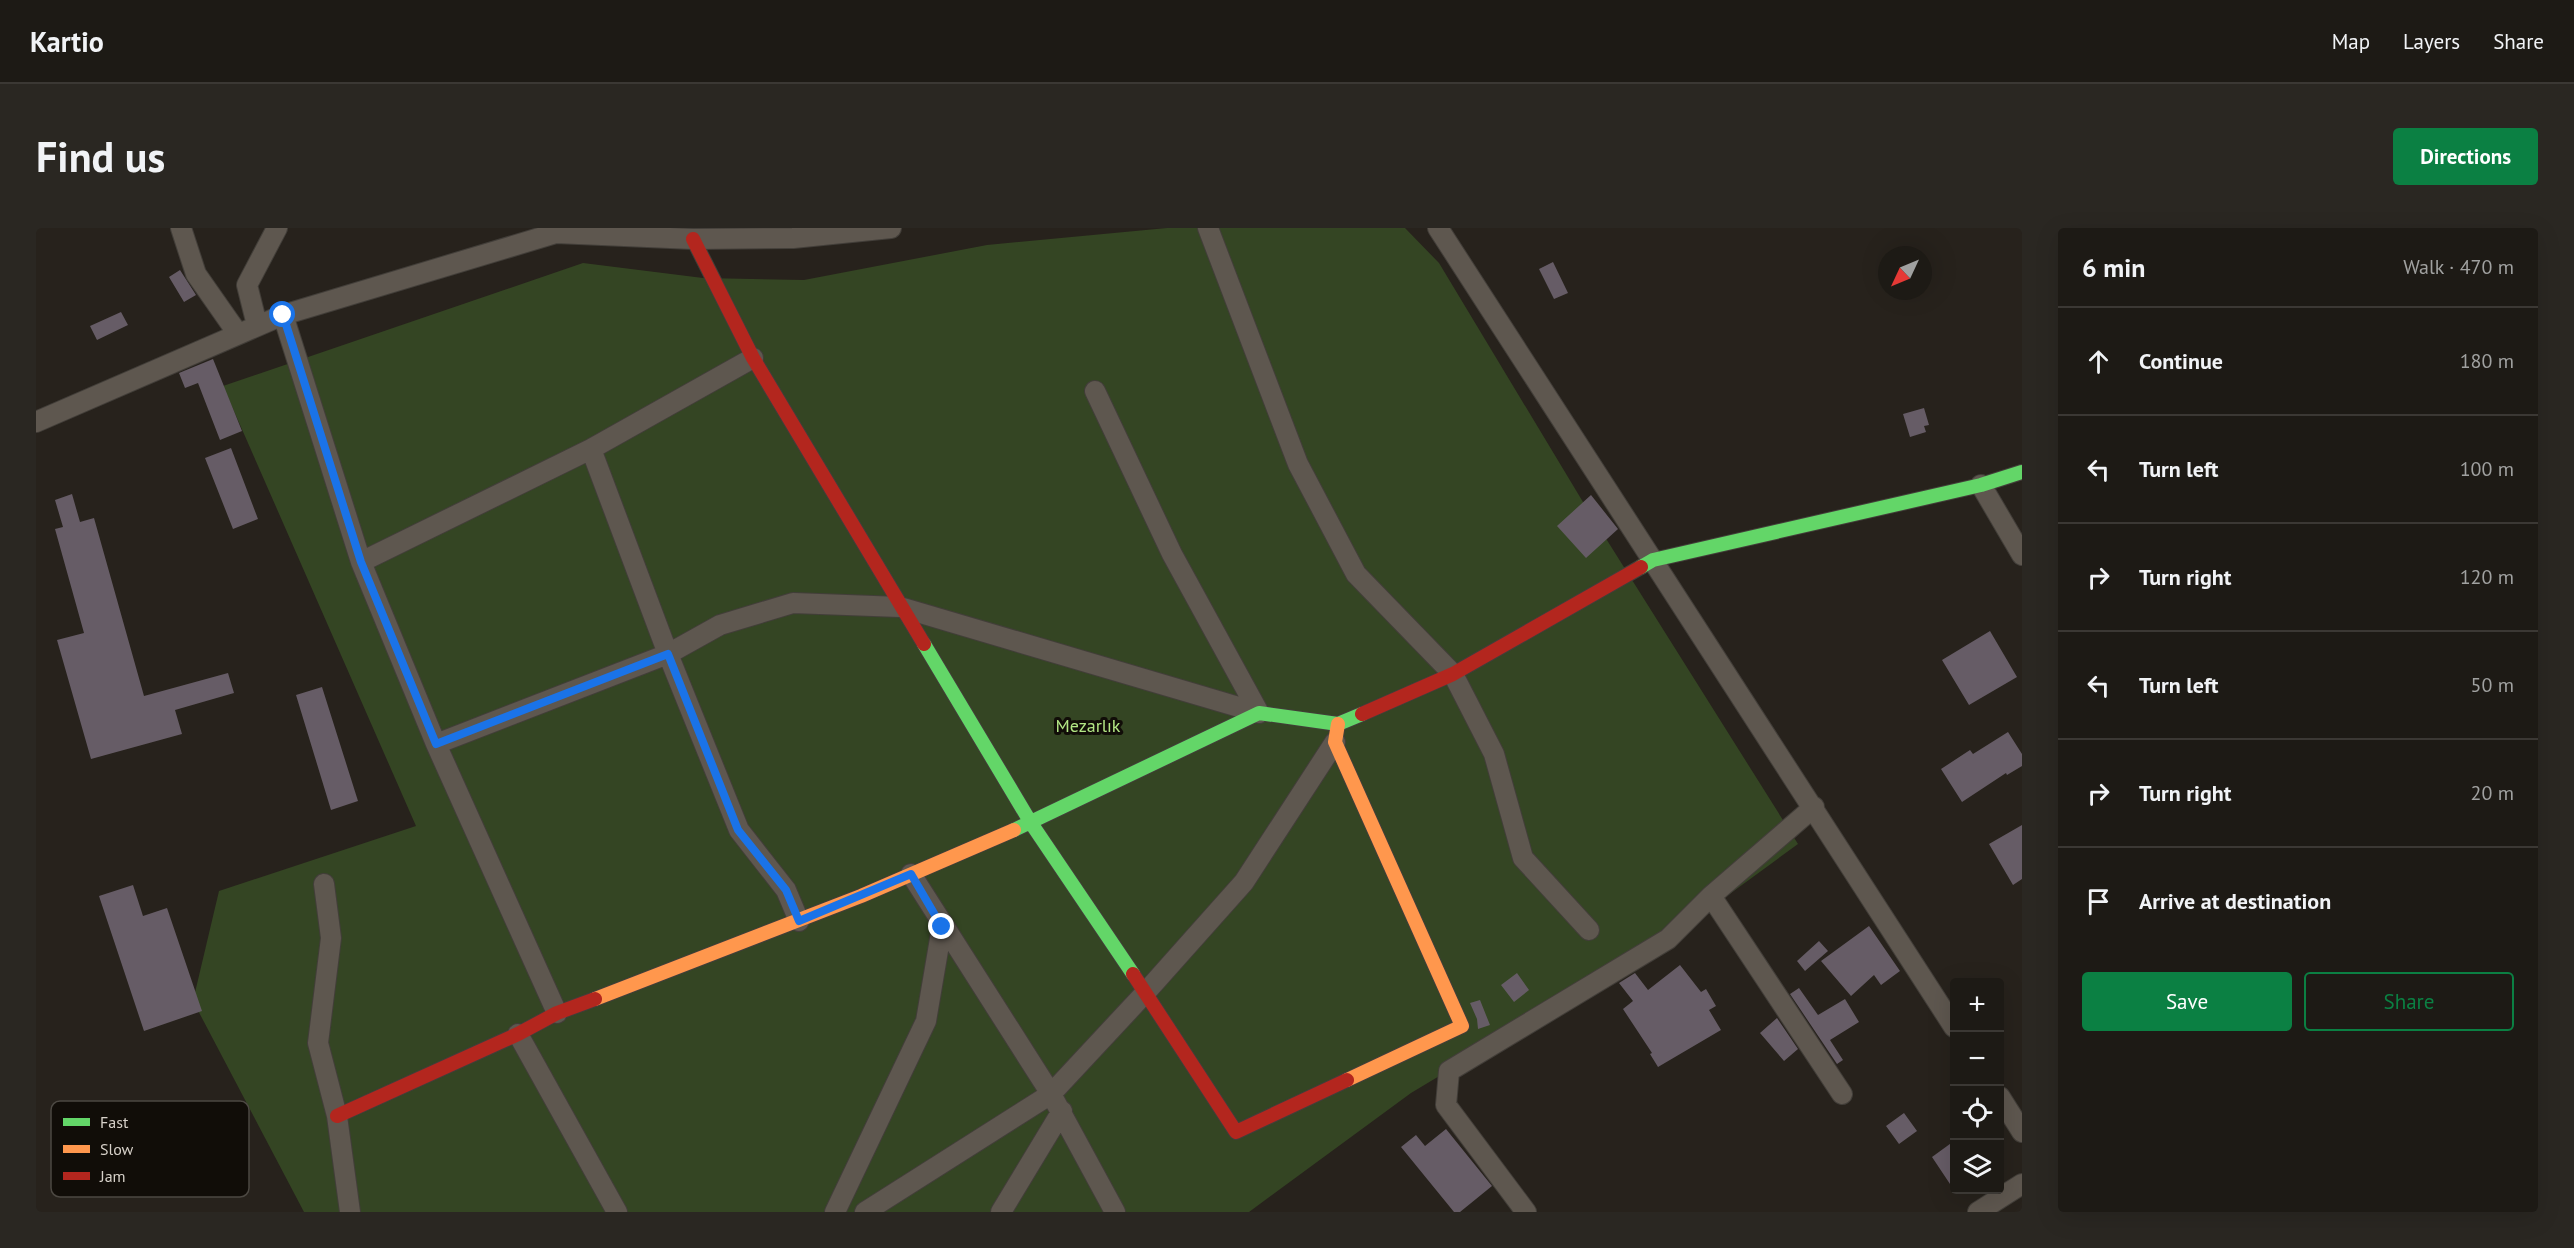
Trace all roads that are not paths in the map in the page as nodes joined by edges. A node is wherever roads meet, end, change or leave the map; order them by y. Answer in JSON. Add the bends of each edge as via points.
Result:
{"nodes":[{"id":1,"x":181,"y":228,"type":"edge"},
{"id":2,"x":277,"y":228,"type":"edge"},
{"id":3,"x":891,"y":228,"type":"edge"},
{"id":4,"x":1208,"y":228,"type":"edge"},
{"id":5,"x":1438,"y":228,"type":"edge"},
{"id":6,"x":693,"y":239,"type":"junction"},
{"id":7,"x":283,"y":315,"type":"junction"},
{"id":8,"x":257,"y":325,"type":"junction"},
{"id":9,"x":238,"y":334,"type":"junction"},
{"id":10,"x":753,"y":358,"type":"junction"},
{"id":11,"x":1095,"y":391,"type":"dead end"},
{"id":12,"x":36,"y":422,"type":"edge"},
{"id":13,"x":591,"y":449,"type":"junction"},
{"id":14,"x":2022,"y":472,"type":"edge"},
{"id":15,"x":1981,"y":485,"type":"junction"},
{"id":16,"x":2022,"y":555,"type":"edge"},
{"id":17,"x":1653,"y":560,"type":"junction"},
{"id":18,"x":361,"y":562,"type":"junction"},
{"id":19,"x":900,"y":607,"type":"junction"},
{"id":20,"x":668,"y":654,"type":"junction"},
{"id":21,"x":1453,"y":674,"type":"junction"},
{"id":22,"x":1259,"y":713,"type":"junction"},
{"id":23,"x":1336,"y":733,"type":"junction"},
{"id":24,"x":436,"y":744,"type":"junction"},
{"id":25,"x":1814,"y":807,"type":"junction"},
{"id":26,"x":1031,"y":823,"type":"junction"},
{"id":27,"x":911,"y":874,"type":"junction"},
{"id":28,"x":324,"y":885,"type":"dead end"},
{"id":29,"x":1711,"y":896,"type":"junction"},
{"id":30,"x":799,"y":921,"type":"junction"},
{"id":31,"x":942,"y":927,"type":"junction"},
{"id":32,"x":1589,"y":930,"type":"dead end"},
{"id":33,"x":1146,"y":992,"type":"junction"},
{"id":34,"x":557,"y":1013,"type":"junction"},
{"id":35,"x":1950,"y":1021,"type":"edge"},
{"id":36,"x":518,"y":1034,"type":"junction"},
{"id":37,"x":1051,"y":1094,"type":"junction"},
{"id":38,"x":1842,"y":1094,"type":"dead end"},
{"id":39,"x":2004,"y":1103,"type":"edge"},
{"id":40,"x":1062,"y":1111,"type":"junction"},
{"id":41,"x":337,"y":1116,"type":"junction"},
{"id":42,"x":2022,"y":1132,"type":"edge"},
{"id":43,"x":2022,"y":1184,"type":"edge"},
{"id":44,"x":350,"y":1212,"type":"edge"},
{"id":45,"x":617,"y":1212,"type":"edge"},
{"id":46,"x":834,"y":1212,"type":"edge"},
{"id":47,"x":865,"y":1212,"type":"edge"},
{"id":48,"x":1001,"y":1212,"type":"edge"},
{"id":49,"x":1115,"y":1212,"type":"edge"},
{"id":50,"x":1526,"y":1212,"type":"edge"},
{"id":51,"x":1978,"y":1212,"type":"edge"}],
"edges":[{"from":1,"to":9,"type":"street","via":[[196,274]]},
{"from":2,"to":8,"type":"street","via":[[247,285]]},
{"from":3,"to":6,"type":"street","via":[[793,238]]},
{"from":4,"to":21,"type":"street","via":[[1298,464],[1356,574]]},
{"from":5,"to":17,"type":"street"},
{"from":6,"to":7,"type":"street","via":[[556,233]]},
{"from":6,"to":10,"type":"street"},
{"from":7,"to":8,"type":"street"},
{"from":7,"to":18,"type":"street"},
{"from":8,"to":9,"type":"street"},
{"from":9,"to":12,"type":"street"},
{"from":10,"to":13,"type":"street"},
{"from":10,"to":19,"type":"street"},
{"from":11,"to":22,"type":"street","via":[[1172,554]]},
{"from":13,"to":18,"type":"street"},
{"from":13,"to":20,"type":"street"},
{"from":14,"to":15,"type":"street"},
{"from":15,"to":16,"type":"street"},
{"from":15,"to":17,"type":"street"},
{"from":17,"to":21,"type":"street"},
{"from":17,"to":25,"type":"street"},
{"from":18,"to":24,"type":"street"},
{"from":19,"to":20,"type":"street","via":[[792,603],[720,625]]},
{"from":19,"to":22,"type":"street"},
{"from":19,"to":26,"type":"street"},
{"from":20,"to":24,"type":"street"},
{"from":20,"to":30,"type":"street","via":[[738,830],[786,890]]},
{"from":21,"to":23,"type":"street"},
{"from":21,"to":32,"type":"street","via":[[1494,754],[1523,858]]},
{"from":22,"to":23,"type":"street"},
{"from":22,"to":26,"type":"street"},
{"from":23,"to":33,"type":"street","via":[[1244,882]]},
{"from":23,"to":33,"type":"street","via":[[1462,1026],[1236,1132]]},
{"from":24,"to":34,"type":"street"},
{"from":25,"to":29,"type":"street"},
{"from":25,"to":35,"type":"street"},
{"from":26,"to":27,"type":"street"},
{"from":26,"to":33,"type":"street"},
{"from":27,"to":30,"type":"street"},
{"from":27,"to":31,"type":"street"},
{"from":28,"to":41,"type":"street","via":[[331,938],[318,1043]]},
{"from":29,"to":38,"type":"street"},
{"from":29,"to":50,"type":"street","via":[[1668,939],[1449,1071],[1446,1105]]},
{"from":30,"to":34,"type":"street"},
{"from":31,"to":37,"type":"street"},
{"from":31,"to":46,"type":"street","via":[[926,1021]]},
{"from":33,"to":37,"type":"street"},
{"from":34,"to":36,"type":"street"},
{"from":36,"to":41,"type":"street"},
{"from":36,"to":45,"type":"street"},
{"from":37,"to":40,"type":"street"},
{"from":37,"to":47,"type":"street"},
{"from":39,"to":42,"type":"street"},
{"from":40,"to":48,"type":"street"},
{"from":40,"to":49,"type":"street"},
{"from":41,"to":44,"type":"street"},
{"from":43,"to":51,"type":"street"}]}
